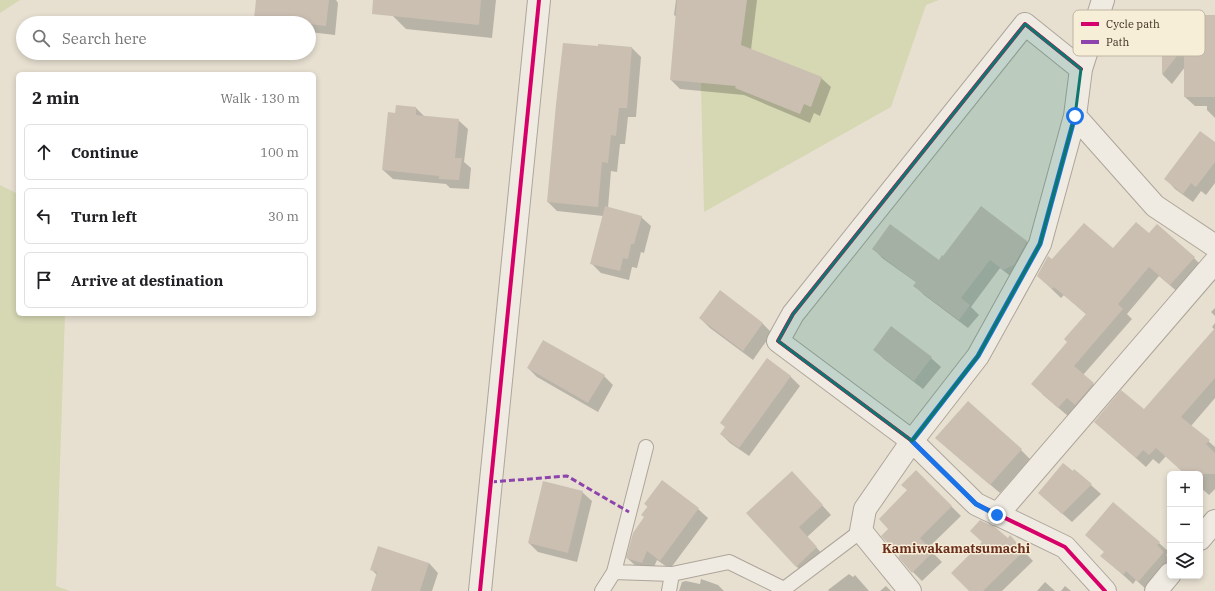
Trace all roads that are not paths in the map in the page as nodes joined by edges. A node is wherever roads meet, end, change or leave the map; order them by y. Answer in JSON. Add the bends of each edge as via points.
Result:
{"nodes":[{"id":1,"x":539,"y":0,"type":"edge"},
{"id":2,"x":1103,"y":0,"type":"edge"},
{"id":3,"x":1100,"y":10,"type":"edge"},
{"id":4,"x":1085,"y":56,"type":"edge"},
{"id":5,"x":1081,"y":69,"type":"junction"},
{"id":6,"x":1075,"y":116,"type":"junction"},
{"id":7,"x":1215,"y":246,"type":"edge"},
{"id":8,"x":1215,"y":262,"type":"edge"},
{"id":9,"x":912,"y":441,"type":"junction"},
{"id":10,"x":646,"y":447,"type":"dead end"},
{"id":11,"x":997,"y":515,"type":"junction"},
{"id":12,"x":1215,"y":521,"type":"edge"},
{"id":13,"x":862,"y":531,"type":"junction"},
{"id":14,"x":1203,"y":535,"type":"edge"},
{"id":15,"x":614,"y":572,"type":"junction"},
{"id":16,"x":672,"y":574,"type":"junction"},
{"id":17,"x":1167,"y":578,"type":"edge"},
{"id":18,"x":785,"y":590,"type":"edge"},
{"id":19,"x":480,"y":591,"type":"edge"},
{"id":20,"x":602,"y":591,"type":"edge"},
{"id":21,"x":669,"y":591,"type":"edge"},
{"id":22,"x":910,"y":591,"type":"edge"},
{"id":23,"x":1105,"y":591,"type":"edge"},
{"id":24,"x":1156,"y":591,"type":"edge"}],
"edges":[{"from":1,"to":19,"type":"street"},
{"from":2,"to":3,"type":"street"},
{"from":4,"to":5,"type":"street"},
{"from":5,"to":6,"type":"street"},
{"from":5,"to":9,"type":"street","via":[[1025,24],[793,314],[778,341]]},
{"from":6,"to":7,"type":"street","via":[[1155,206]]},
{"from":6,"to":9,"type":"street","via":[[1040,244],[978,356]]},
{"from":8,"to":11,"type":"street"},
{"from":9,"to":11,"type":"street","via":[[976,504]]},
{"from":9,"to":13,"type":"street","via":[[865,509]]},
{"from":10,"to":15,"type":"lane"},
{"from":11,"to":23,"type":"street","via":[[1065,547]]},
{"from":12,"to":14,"type":"street"},
{"from":13,"to":18,"type":"lane"},
{"from":13,"to":22,"type":"street"},
{"from":15,"to":16,"type":"lane"},
{"from":15,"to":20,"type":"lane"},
{"from":16,"to":18,"type":"lane","via":[[729,562]]},
{"from":16,"to":21,"type":"lane"},
{"from":17,"to":24,"type":"street"}]}
